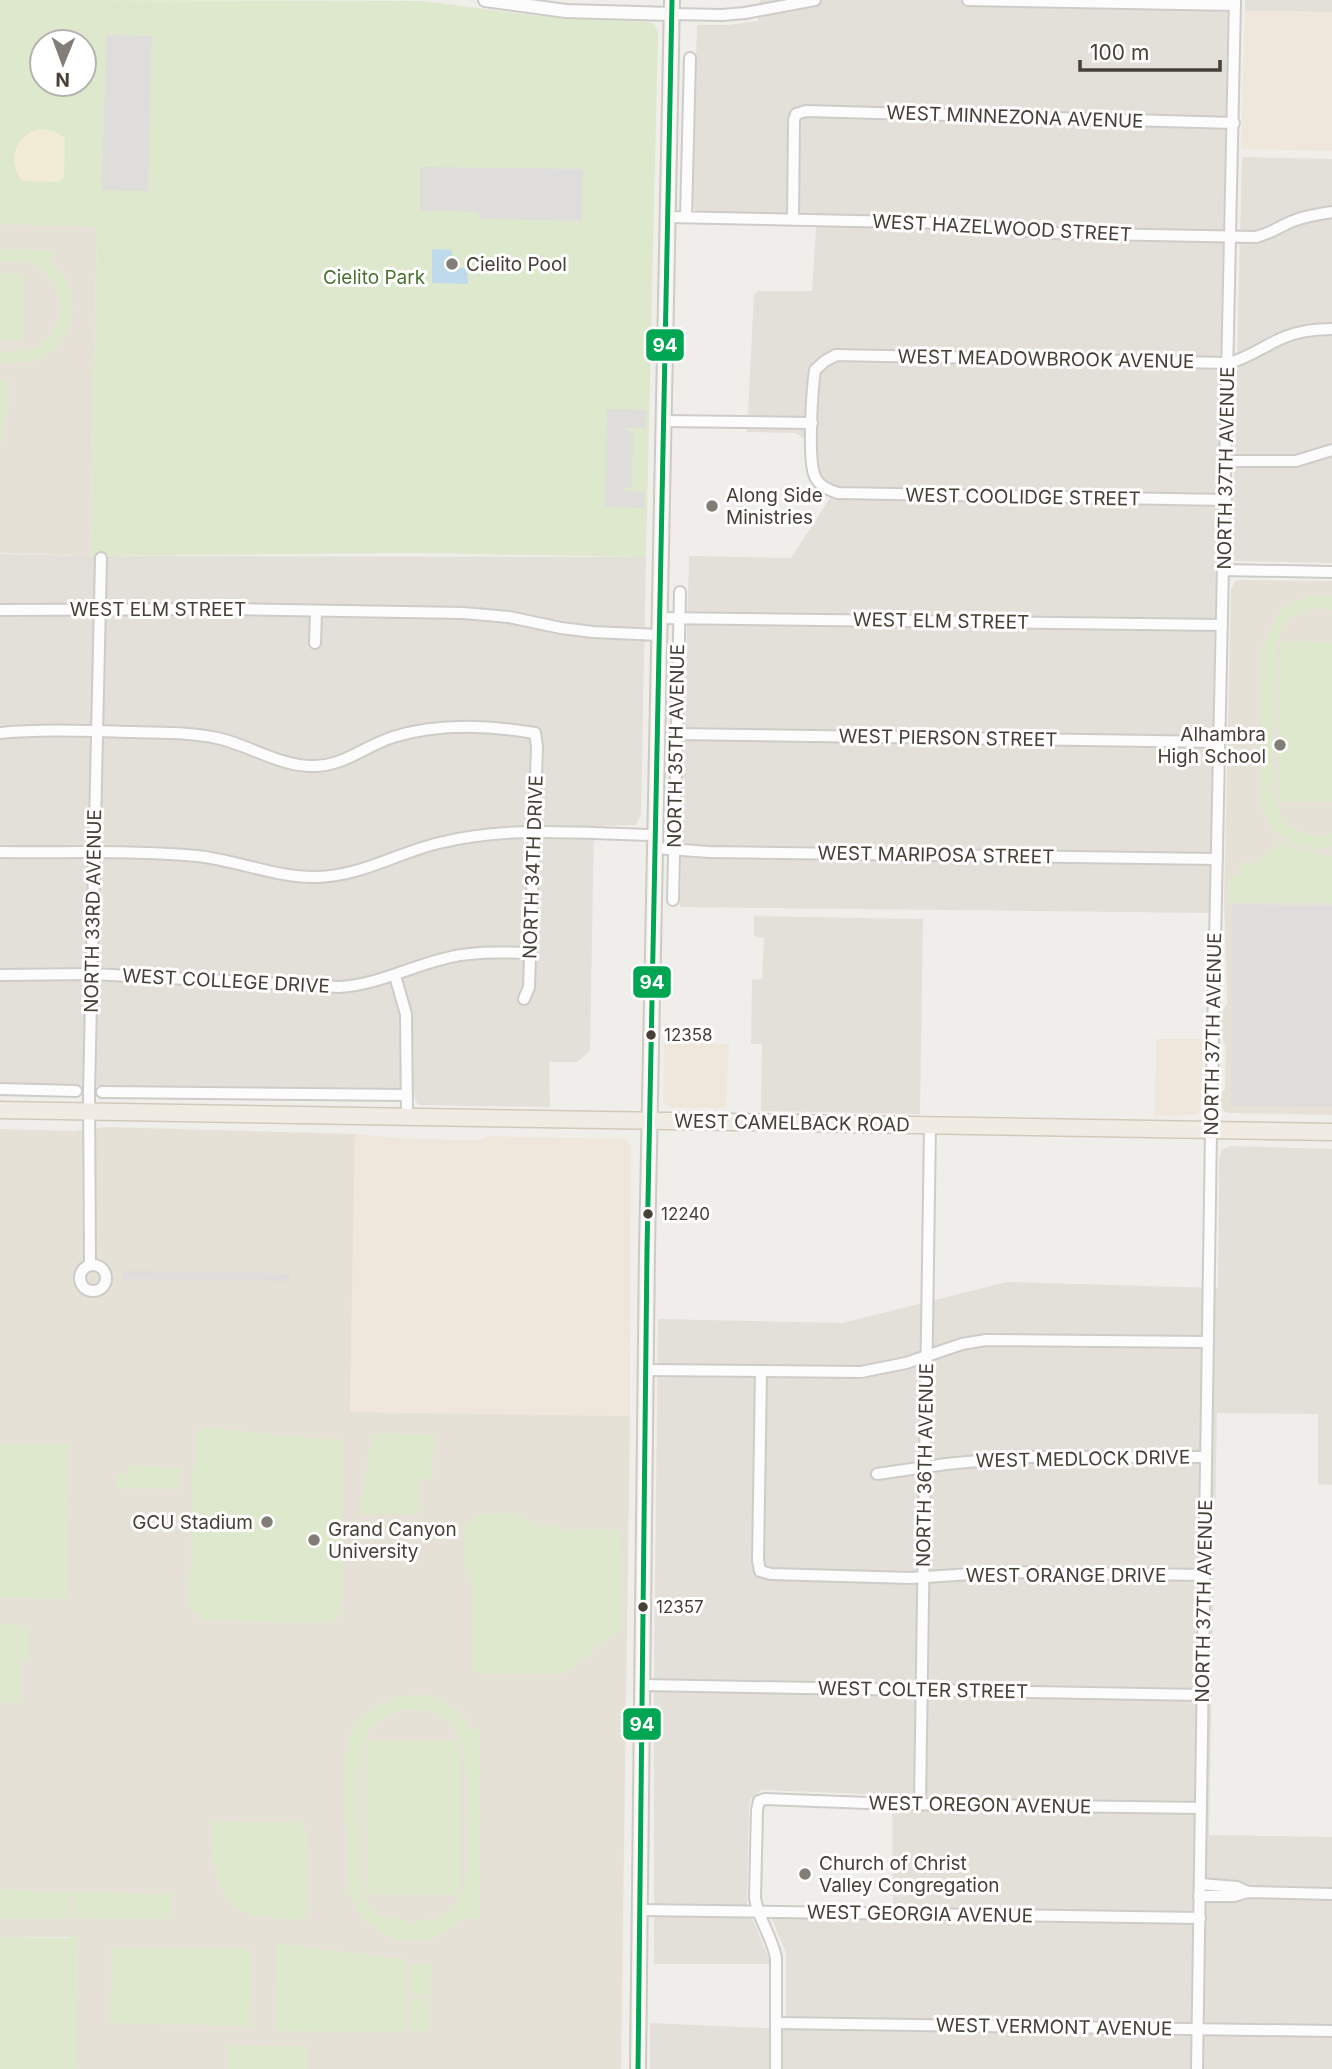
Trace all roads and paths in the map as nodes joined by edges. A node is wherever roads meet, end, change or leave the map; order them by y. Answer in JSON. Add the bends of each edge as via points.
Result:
{"nodes":[{"id":1,"x":485,"y":0,"type":"edge"},
{"id":2,"x":815,"y":0,"type":"edge"},
{"id":3,"x":968,"y":0,"type":"edge"},
{"id":4,"x":1235,"y":3,"type":"edge"},
{"id":5,"x":672,"y":7,"type":"edge"},
{"id":6,"x":690,"y":58,"type":"dead end"},
{"id":7,"x":1234,"y":123,"type":"junction"},
{"id":8,"x":1332,"y":212,"type":"edge"},
{"id":9,"x":668,"y":217,"type":"junction"},
{"id":10,"x":686,"y":217,"type":"junction"},
{"id":11,"x":793,"y":219,"type":"junction"},
{"id":12,"x":1231,"y":237,"type":"junction"},
{"id":13,"x":1332,"y":329,"type":"edge"},
{"id":14,"x":1229,"y":363,"type":"junction"},
{"id":15,"x":665,"y":421,"type":"junction"},
{"id":16,"x":812,"y":423,"type":"junction"},
{"id":17,"x":1332,"y":450,"type":"edge"},
{"id":18,"x":1227,"y":461,"type":"junction"},
{"id":19,"x":1226,"y":500,"type":"junction"},
{"id":20,"x":101,"y":558,"type":"dead end"},
{"id":21,"x":1223,"y":570,"type":"junction"},
{"id":22,"x":1332,"y":572,"type":"edge"},
{"id":23,"x":680,"y":592,"type":"dead end"},
{"id":24,"x":100,"y":609,"type":"junction"},
{"id":25,"x":0,"y":610,"type":"edge"},
{"id":26,"x":316,"y":611,"type":"junction"},
{"id":27,"x":659,"y":618,"type":"junction"},
{"id":28,"x":679,"y":618,"type":"junction"},
{"id":29,"x":1222,"y":625,"type":"junction"},
{"id":30,"x":659,"y":635,"type":"junction"},
{"id":31,"x":315,"y":643,"type":"dead end"},
{"id":32,"x":97,"y":731,"type":"junction"},
{"id":33,"x":0,"y":733,"type":"edge"},
{"id":34,"x":676,"y":734,"type":"junction"},
{"id":35,"x":1219,"y":742,"type":"junction"},
{"id":36,"x":534,"y":832,"type":"junction"},
{"id":37,"x":656,"y":842,"type":"junction"},
{"id":38,"x":674,"y":849,"type":"junction"},
{"id":39,"x":0,"y":852,"type":"edge"},
{"id":40,"x":94,"y":853,"type":"junction"},
{"id":41,"x":1217,"y":859,"type":"junction"},
{"id":42,"x":673,"y":900,"type":"dead end"},
{"id":43,"x":531,"y":953,"type":"junction"},
{"id":44,"x":92,"y":974,"type":"junction"},
{"id":45,"x":0,"y":975,"type":"edge"},
{"id":46,"x":395,"y":976,"type":"junction"},
{"id":47,"x":524,"y":999,"type":"dead end"},
{"id":48,"x":0,"y":1089,"type":"edge"},
{"id":49,"x":76,"y":1091,"type":"dead end"},
{"id":50,"x":102,"y":1092,"type":"dead end"},
{"id":51,"x":252,"y":1093,"type":"junction"},
{"id":52,"x":407,"y":1095,"type":"junction"},
{"id":53,"x":0,"y":1110,"type":"edge"},
{"id":54,"x":89,"y":1111,"type":"junction"},
{"id":55,"x":252,"y":1114,"type":"junction"},
{"id":56,"x":407,"y":1117,"type":"junction"},
{"id":57,"x":649,"y":1121,"type":"junction"},
{"id":58,"x":930,"y":1126,"type":"junction"},
{"id":59,"x":1211,"y":1130,"type":"junction"},
{"id":60,"x":1332,"y":1132,"type":"edge"},
{"id":61,"x":90,"y":1265,"type":"dead end"},
{"id":62,"x":1208,"y":1342,"type":"junction"},
{"id":63,"x":927,"y":1354,"type":"junction"},
{"id":64,"x":645,"y":1370,"type":"junction"},
{"id":65,"x":761,"y":1372,"type":"junction"},
{"id":66,"x":1206,"y":1457,"type":"junction"},
{"id":67,"x":925,"y":1466,"type":"junction"},
{"id":68,"x":877,"y":1474,"type":"dead end"},
{"id":69,"x":1205,"y":1575,"type":"junction"},
{"id":70,"x":924,"y":1577,"type":"junction"},
{"id":71,"x":643,"y":1685,"type":"junction"},
{"id":72,"x":922,"y":1690,"type":"junction"},
{"id":73,"x":1203,"y":1695,"type":"junction"},
{"id":74,"x":920,"y":1804,"type":"junction"},
{"id":75,"x":1201,"y":1808,"type":"junction"},
{"id":76,"x":1200,"y":1884,"type":"junction"},
{"id":77,"x":1248,"y":1892,"type":"junction"},
{"id":78,"x":1332,"y":1894,"type":"edge"},
{"id":79,"x":1199,"y":1896,"type":"junction"},
{"id":80,"x":640,"y":1910,"type":"junction"},
{"id":81,"x":757,"y":1911,"type":"junction"},
{"id":82,"x":1200,"y":1917,"type":"junction"},
{"id":83,"x":776,"y":2023,"type":"junction"},
{"id":84,"x":1198,"y":2029,"type":"junction"},
{"id":85,"x":1332,"y":2031,"type":"edge"},
{"id":86,"x":638,"y":2069,"type":"edge"},
{"id":87,"x":776,"y":2069,"type":"edge"},
{"id":88,"x":1197,"y":2069,"type":"edge"}],
"edges":[{"from":1,"to":5,"type":"street","via":[[566,11]]},
{"from":2,"to":5,"type":"street","via":[[722,15]]},
{"from":3,"to":4,"type":"street"},
{"from":4,"to":7,"type":"street","name":"NORTH 37TH AVENUE"},
{"from":5,"to":9,"type":"main road","name":"NORTH 35TH AVENUE"},
{"from":6,"to":10,"type":"street"},
{"from":7,"to":11,"type":"street","name":"WEST MINNEZONA AVENUE","via":[[806,111],[796,114]]},
{"from":7,"to":12,"type":"street","name":"NORTH 37TH AVENUE"},
{"from":8,"to":12,"type":"street","name":"WEST HAZELWOOD STREET","via":[[1292,221],[1266,235]]},
{"from":9,"to":10,"type":"street","name":"WEST HAZELWOOD STREET"},
{"from":9,"to":15,"type":"main road","name":"NORTH 35TH AVENUE"},
{"from":10,"to":11,"type":"street","name":"WEST HAZELWOOD STREET"},
{"from":11,"to":12,"type":"street","name":"WEST HAZELWOOD STREET","via":[[948,223],[1046,233]]},
{"from":12,"to":14,"type":"street","name":"NORTH 37TH AVENUE"},
{"from":13,"to":14,"type":"street","name":"WEST MEADOWBROOK AVENUE","via":[[1279,339]]},
{"from":14,"to":16,"type":"street","name":"WEST MEADOWBROOK AVENUE","via":[[836,355],[815,370]]},
{"from":14,"to":18,"type":"street","name":"NORTH 37TH AVENUE"},
{"from":15,"to":16,"type":"street"},
{"from":15,"to":27,"type":"main road","name":"NORTH 35TH AVENUE"},
{"from":16,"to":19,"type":"street","name":"WEST COOLIDGE STREET","via":[[814,473],[822,486],[838,493]]},
{"from":17,"to":18,"type":"street","via":[[1296,461]]},
{"from":18,"to":19,"type":"street","name":"NORTH 37TH AVENUE"},
{"from":19,"to":21,"type":"street","name":"NORTH 37TH AVENUE"},
{"from":20,"to":24,"type":"street","name":"NORTH 33RD AVENUE"},
{"from":21,"to":22,"type":"street"},
{"from":21,"to":29,"type":"street","name":"NORTH 37TH AVENUE"},
{"from":23,"to":28,"type":"street","name":"NORTH 35TH AVENUE"},
{"from":24,"to":25,"type":"street","name":"WEST ELM STREET"},
{"from":24,"to":26,"type":"street","name":"WEST ELM STREET"},
{"from":24,"to":32,"type":"street","name":"NORTH 33RD AVENUE"},
{"from":26,"to":30,"type":"street","name":"WEST ELM STREET","via":[[486,614],[593,632]]},
{"from":26,"to":31,"type":"street"},
{"from":27,"to":28,"type":"street","name":"WEST ELM STREET"},
{"from":27,"to":30,"type":"main road","name":"NORTH 35TH AVENUE"},
{"from":28,"to":29,"type":"street","name":"WEST ELM STREET"},
{"from":28,"to":34,"type":"street","name":"NORTH 35TH AVENUE"},
{"from":29,"to":35,"type":"street","name":"NORTH 37TH AVENUE"},
{"from":30,"to":37,"type":"main road","name":"NORTH 35TH AVENUE"},
{"from":32,"to":33,"type":"street"},
{"from":32,"to":36,"type":"street","name":"NORTH 34TH DRIVE","via":[[217,738],[292,764],[311,766],[343,760],[392,738],[430,730],[487,726],[535,733]]},
{"from":32,"to":40,"type":"street","name":"NORTH 33RD AVENUE"},
{"from":34,"to":35,"type":"street","name":"WEST PIERSON STREET"},
{"from":34,"to":38,"type":"street","name":"NORTH 35TH AVENUE"},
{"from":35,"to":41,"type":"street","name":"NORTH 37TH AVENUE"},
{"from":36,"to":37,"type":"street","name":"WEST MARIPOSA STREET"},
{"from":36,"to":40,"type":"street","name":"WEST MARIPOSA STREET","via":[[485,834],[438,843],[370,868],[316,877],[197,856]]},
{"from":36,"to":43,"type":"street","name":"NORTH 34TH DRIVE"},
{"from":37,"to":38,"type":"street","name":"WEST MARIPOSA STREET"},
{"from":37,"to":57,"type":"main road","name":"NORTH 35TH AVENUE"},
{"from":38,"to":41,"type":"street","name":"WEST MARIPOSA STREET"},
{"from":38,"to":42,"type":"street","name":"NORTH 35TH AVENUE"},
{"from":39,"to":40,"type":"street","name":"WEST MARIPOSA STREET"},
{"from":40,"to":44,"type":"street","name":"NORTH 33RD AVENUE"},
{"from":41,"to":59,"type":"street","name":"NORTH 37TH AVENUE"},
{"from":43,"to":46,"type":"street","name":"WEST COLLEGE DRIVE","via":[[455,957]]},
{"from":43,"to":47,"type":"street","name":"NORTH 34TH DRIVE"},
{"from":44,"to":45,"type":"street","name":"WEST COLLEGE DRIVE"},
{"from":44,"to":46,"type":"street","name":"WEST COLLEGE DRIVE","via":[[320,988]]},
{"from":44,"to":54,"type":"street","name":"NORTH 33RD AVENUE"},
{"from":46,"to":52,"type":"street","via":[[406,1014]]},
{"from":48,"to":49,"type":"street"},
{"from":50,"to":51,"type":"street"},
{"from":51,"to":52,"type":"street"},
{"from":51,"to":55,"type":"street"},
{"from":52,"to":56,"type":"street"},
{"from":53,"to":54,"type":"main road","name":"WEST CAMELBACK ROAD"},
{"from":54,"to":55,"type":"main road","name":"WEST CAMELBACK ROAD"},
{"from":54,"to":61,"type":"street","name":"NORTH 33RD AVENUE"},
{"from":55,"to":56,"type":"main road","name":"WEST CAMELBACK ROAD"},
{"from":56,"to":57,"type":"main road","name":"WEST CAMELBACK ROAD"},
{"from":57,"to":58,"type":"main road","name":"WEST CAMELBACK ROAD"},
{"from":57,"to":64,"type":"main road","name":"NORTH 35TH AVENUE"},
{"from":58,"to":59,"type":"main road","name":"WEST CAMELBACK ROAD"},
{"from":58,"to":63,"type":"street","name":"NORTH 36TH AVENUE"},
{"from":59,"to":60,"type":"main road","name":"WEST CAMELBACK ROAD"},
{"from":59,"to":62,"type":"street","name":"NORTH 37TH AVENUE"},
{"from":62,"to":63,"type":"street","via":[[1015,1339],[962,1344]]},
{"from":62,"to":66,"type":"street","name":"NORTH 37TH AVENUE"},
{"from":63,"to":65,"type":"street","via":[[861,1372]]},
{"from":63,"to":67,"type":"street","name":"NORTH 36TH AVENUE"},
{"from":64,"to":65,"type":"street"},
{"from":64,"to":71,"type":"main road","name":"NORTH 35TH AVENUE"},
{"from":65,"to":70,"type":"street","name":"WEST ORANGE DRIVE","via":[[760,1571]]},
{"from":66,"to":67,"type":"street","name":"WEST MEDLOCK DRIVE","via":[[1021,1457]]},
{"from":66,"to":69,"type":"street","name":"NORTH 37TH AVENUE"},
{"from":67,"to":68,"type":"street","name":"WEST MEDLOCK DRIVE"},
{"from":67,"to":70,"type":"street","name":"NORTH 36TH AVENUE"},
{"from":69,"to":70,"type":"street","name":"WEST ORANGE DRIVE","via":[[1002,1572]]},
{"from":69,"to":73,"type":"street","name":"NORTH 37TH AVENUE"},
{"from":70,"to":72,"type":"street","name":"NORTH 36TH AVENUE"},
{"from":71,"to":72,"type":"street","name":"WEST COLTER STREET"},
{"from":71,"to":80,"type":"main road","name":"NORTH 35TH AVENUE"},
{"from":72,"to":73,"type":"street","name":"WEST COLTER STREET"},
{"from":72,"to":74,"type":"street","name":"NORTH 36TH AVENUE"},
{"from":73,"to":75,"type":"street","name":"NORTH 37TH AVENUE"},
{"from":74,"to":75,"type":"street","name":"WEST OREGON AVENUE"},
{"from":74,"to":81,"type":"street","name":"WEST OREGON AVENUE","via":[[759,1801]]},
{"from":75,"to":76,"type":"street","name":"NORTH 37TH AVENUE"},
{"from":76,"to":77,"type":"street"},
{"from":76,"to":79,"type":"street","name":"NORTH 37TH AVENUE"},
{"from":77,"to":78,"type":"street"},
{"from":77,"to":79,"type":"street"},
{"from":79,"to":82,"type":"street","name":"NORTH 37TH AVENUE"},
{"from":80,"to":81,"type":"street","name":"WEST GEORGIA AVENUE"},
{"from":80,"to":86,"type":"main road","name":"NORTH 35TH AVENUE"},
{"from":81,"to":82,"type":"street","name":"WEST GEORGIA AVENUE"},
{"from":81,"to":83,"type":"street","via":[[776,1958]]},
{"from":82,"to":84,"type":"street","name":"NORTH 37TH AVENUE"},
{"from":83,"to":84,"type":"street","name":"WEST VERMONT AVENUE"},
{"from":83,"to":87,"type":"street"},
{"from":84,"to":85,"type":"street","name":"WEST VERMONT AVENUE"},
{"from":84,"to":88,"type":"street","name":"NORTH 37TH AVENUE"}]}
